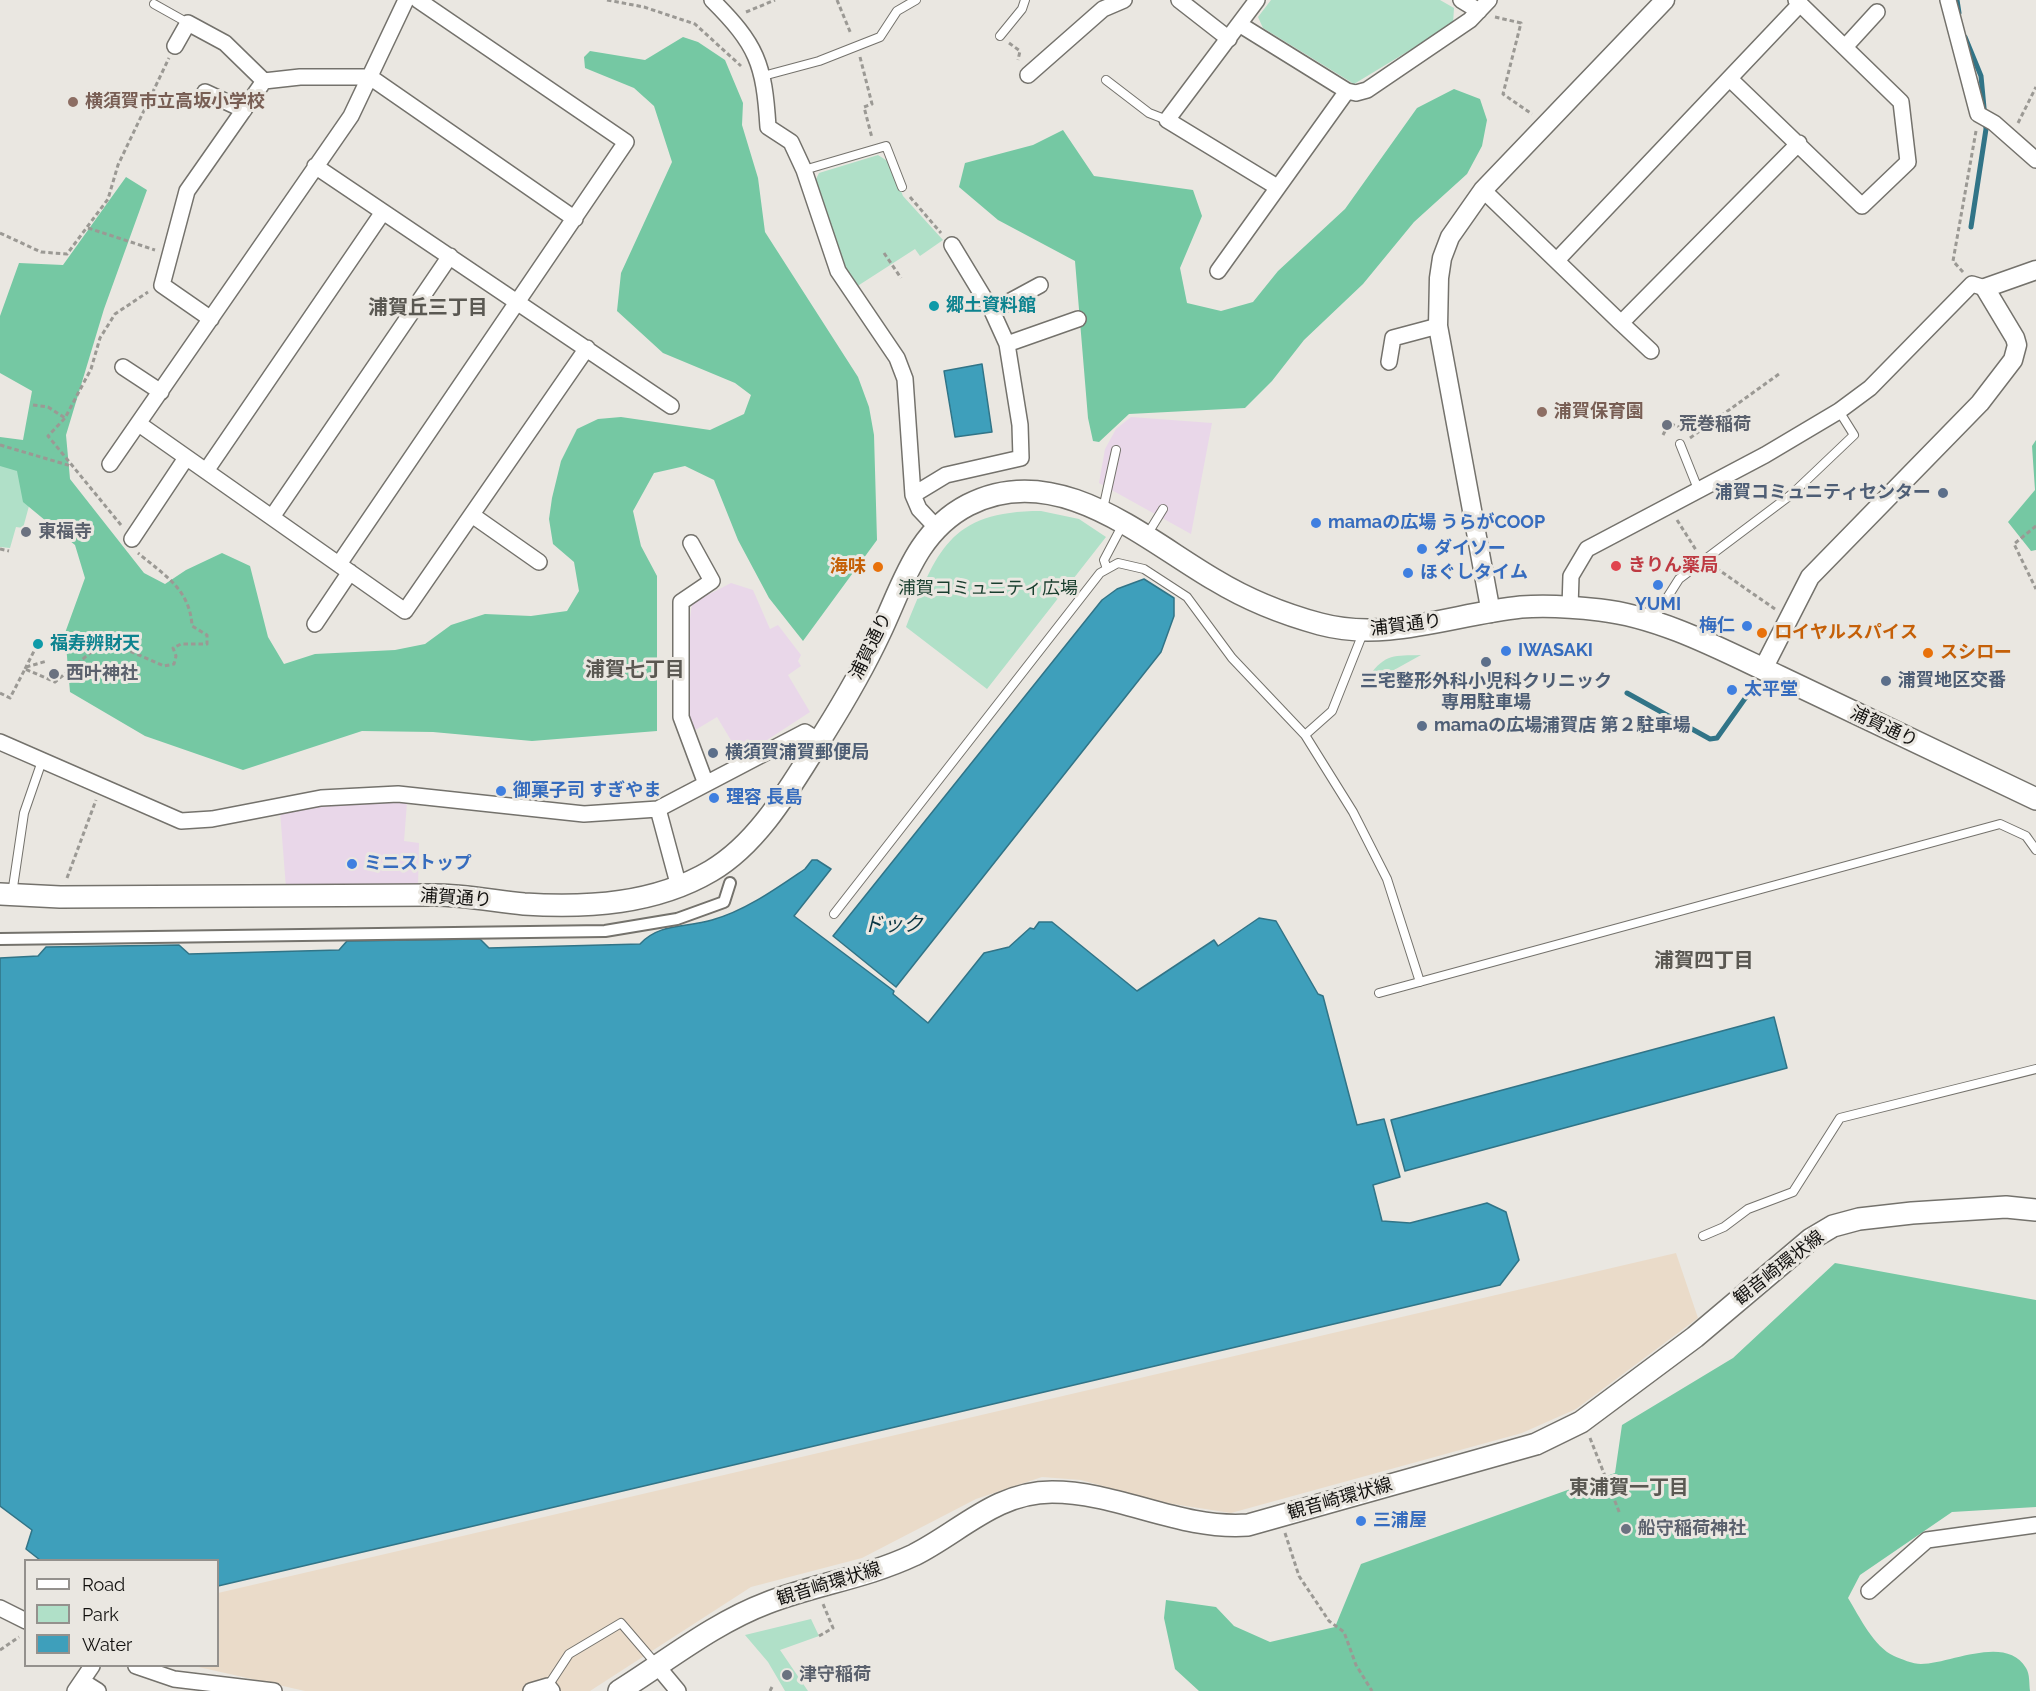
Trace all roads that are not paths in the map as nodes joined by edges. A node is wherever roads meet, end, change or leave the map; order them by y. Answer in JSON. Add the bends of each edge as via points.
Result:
{"nodes":[{"id":1,"x":406,"y":0,"type":"edge"},
{"id":2,"x":418,"y":0,"type":"edge"},
{"id":3,"x":712,"y":0,"type":"edge"},
{"id":4,"x":916,"y":0,"type":"edge"},
{"id":5,"x":1025,"y":0,"type":"edge"},
{"id":6,"x":1124,"y":0,"type":"edge"},
{"id":7,"x":1179,"y":0,"type":"edge"},
{"id":8,"x":1257,"y":0,"type":"edge"},
{"id":9,"x":1461,"y":0,"type":"edge"},
{"id":10,"x":1665,"y":0,"type":"edge"},
{"id":11,"x":1948,"y":0,"type":"edge"},
{"id":12,"x":1798,"y":2,"type":"edge"},
{"id":13,"x":154,"y":4,"type":"dead end"},
{"id":14,"x":1484,"y":5,"type":"edge"},
{"id":15,"x":1877,"y":12,"type":"dead end"},
{"id":16,"x":188,"y":23,"type":"junction"},
{"id":17,"x":1239,"y":24,"type":"junction"},
{"id":18,"x":1000,"y":36,"type":"road end"},
{"id":19,"x":1229,"y":39,"type":"junction"},
{"id":20,"x":175,"y":46,"type":"road end"},
{"id":21,"x":1845,"y":47,"type":"junction"},
{"id":22,"x":1028,"y":75,"type":"road end"},
{"id":23,"x":763,"y":76,"type":"junction"},
{"id":24,"x":370,"y":77,"type":"junction"},
{"id":25,"x":1106,"y":80,"type":"dead end"},
{"id":26,"x":1731,"y":80,"type":"junction"},
{"id":27,"x":264,"y":81,"type":"junction"},
{"id":28,"x":1347,"y":91,"type":"junction"},
{"id":29,"x":205,"y":92,"type":"dead end"},
{"id":30,"x":244,"y":110,"type":"junction"},
{"id":31,"x":1167,"y":120,"type":"junction"},
{"id":32,"x":1799,"y":143,"type":"junction"},
{"id":33,"x":2036,"y":160,"type":"edge"},
{"id":34,"x":315,"y":166,"type":"junction"},
{"id":35,"x":804,"y":170,"type":"junction"},
{"id":36,"x":902,"y":187,"type":"road end"},
{"id":37,"x":1277,"y":187,"type":"junction"},
{"id":38,"x":1483,"y":190,"type":"junction"},
{"id":39,"x":383,"y":212,"type":"junction"},
{"id":40,"x":575,"y":219,"type":"junction"},
{"id":41,"x":952,"y":245,"type":"road end"},
{"id":42,"x":450,"y":256,"type":"junction"},
{"id":43,"x":1558,"y":259,"type":"junction"},
{"id":44,"x":2036,"y":270,"type":"edge"},
{"id":45,"x":1218,"y":271,"type":"dead end"},
{"id":46,"x":1040,"y":285,"type":"dead end"},
{"id":47,"x":1978,"y":286,"type":"junction"},
{"id":48,"x":518,"y":302,"type":"junction"},
{"id":49,"x":992,"y":311,"type":"junction"},
{"id":50,"x":211,"y":319,"type":"junction"},
{"id":51,"x":1078,"y":319,"type":"dead end"},
{"id":52,"x":1621,"y":323,"type":"junction"},
{"id":53,"x":1438,"y":326,"type":"junction"},
{"id":54,"x":1007,"y":344,"type":"junction"},
{"id":55,"x":587,"y":348,"type":"junction"},
{"id":56,"x":1651,"y":351,"type":"dead end"},
{"id":57,"x":1389,"y":362,"type":"dead end"},
{"id":58,"x":123,"y":367,"type":"dead end"},
{"id":59,"x":161,"y":392,"type":"junction"},
{"id":60,"x":671,"y":406,"type":"dead end"},
{"id":61,"x":1839,"y":411,"type":"junction"},
{"id":62,"x":139,"y":424,"type":"junction"},
{"id":63,"x":1680,"y":444,"type":"road end"},
{"id":64,"x":1116,"y":450,"type":"dead end"},
{"id":65,"x":186,"y":458,"type":"junction"},
{"id":66,"x":110,"y":464,"type":"dead end"},
{"id":67,"x":206,"y":471,"type":"junction"},
{"id":68,"x":1698,"y":489,"type":"junction"},
{"id":69,"x":913,"y":495,"type":"junction"},
{"id":70,"x":1162,"y":508,"type":"dead end"},
{"id":71,"x":1102,"y":511,"type":"junction"},
{"id":72,"x":472,"y":515,"type":"junction"},
{"id":73,"x":272,"y":517,"type":"junction"},
{"id":74,"x":1124,"y":523,"type":"junction"},
{"id":75,"x":936,"y":527,"type":"junction"},
{"id":76,"x":1146,"y":537,"type":"junction"},
{"id":77,"x":132,"y":539,"type":"road end"},
{"id":78,"x":691,"y":543,"type":"dead end"},
{"id":79,"x":539,"y":562,"type":"dead end"},
{"id":80,"x":344,"y":568,"type":"junction"},
{"id":81,"x":1107,"y":569,"type":"junction"},
{"id":82,"x":1570,"y":608,"type":"junction"},
{"id":83,"x":1491,"y":613,"type":"junction"},
{"id":84,"x":1651,"y":622,"type":"junction"},
{"id":85,"x":315,"y":624,"type":"dead end"},
{"id":86,"x":1364,"y":631,"type":"junction"},
{"id":87,"x":1763,"y":669,"type":"junction"},
{"id":88,"x":1305,"y":735,"type":"junction"},
{"id":89,"x":819,"y":741,"type":"junction"},
{"id":90,"x":0,"y":742,"type":"edge"},
{"id":91,"x":42,"y":761,"type":"junction"},
{"id":92,"x":706,"y":784,"type":"junction"},
{"id":93,"x":2036,"y":799,"type":"edge"},
{"id":94,"x":658,"y":809,"type":"junction"},
{"id":95,"x":2036,"y":850,"type":"edge"},
{"id":96,"x":729,"y":883,"type":"dead end"},
{"id":97,"x":679,"y":887,"type":"junction"},
{"id":98,"x":6,"y":894,"type":"edge"},
{"id":99,"x":834,"y":914,"type":"dead end"},
{"id":100,"x":0,"y":939,"type":"edge"},
{"id":101,"x":1420,"y":982,"type":"junction"},
{"id":102,"x":1379,"y":993,"type":"dead end"},
{"id":103,"x":2036,"y":1069,"type":"edge"},
{"id":104,"x":2036,"y":1210,"type":"edge"},
{"id":105,"x":1703,"y":1236,"type":"dead end"},
{"id":106,"x":2036,"y":1525,"type":"edge"},
{"id":107,"x":1869,"y":1591,"type":"dead end"},
{"id":108,"x":0,"y":1608,"type":"edge"},
{"id":109,"x":24,"y":1620,"type":"edge"},
{"id":110,"x":658,"y":1666,"type":"junction"},
{"id":111,"x":91,"y":1667,"type":"edge"},
{"id":112,"x":141,"y":1667,"type":"edge"},
{"id":113,"x":78,"y":1686,"type":"edge"},
{"id":114,"x":550,"y":1688,"type":"edge"},
{"id":115,"x":98,"y":1691,"type":"edge"},
{"id":116,"x":274,"y":1691,"type":"edge"},
{"id":117,"x":531,"y":1691,"type":"edge"},
{"id":118,"x":619,"y":1691,"type":"edge"},
{"id":119,"x":678,"y":1691,"type":"edge"}],
"edges":[{"from":1,"to":24,"type":"street"},
{"from":2,"to":40,"type":"street","via":[[626,142]]},
{"from":3,"to":23,"type":"street","via":[[732,18],[752,47]]},
{"from":4,"to":23,"type":"lane","via":[[897,11],[880,38],[819,61]]},
{"from":5,"to":18,"type":"lane"},
{"from":6,"to":22,"type":"street","via":[[1103,9]]},
{"from":7,"to":19,"type":"street"},
{"from":8,"to":17,"type":"street"},
{"from":9,"to":14,"type":"street"},
{"from":10,"to":38,"type":"street"},
{"from":11,"to":33,"type":"street","via":[[1984,117]]},
{"from":12,"to":21,"type":"street"},
{"from":12,"to":26,"type":"street"},
{"from":13,"to":16,"type":"lane"},
{"from":14,"to":28,"type":"street","via":[[1470,20],[1367,90]]},
{"from":15,"to":21,"type":"street"},
{"from":16,"to":20,"type":"street"},
{"from":16,"to":27,"type":"street","via":[[225,43]]},
{"from":17,"to":19,"type":"street"},
{"from":17,"to":28,"type":"street"},
{"from":19,"to":31,"type":"street"},
{"from":21,"to":32,"type":"street","via":[[1901,102],[1908,162],[1862,206]]},
{"from":23,"to":35,"type":"street","via":[[768,127],[791,142]]},
{"from":24,"to":27,"type":"street"},
{"from":24,"to":34,"type":"street","via":[[351,116]]},
{"from":24,"to":40,"type":"street"},
{"from":25,"to":31,"type":"lane","via":[[1149,113]]},
{"from":26,"to":32,"type":"street"},
{"from":26,"to":43,"type":"street"},
{"from":27,"to":30,"type":"street"},
{"from":28,"to":37,"type":"street"},
{"from":29,"to":30,"type":"street"},
{"from":30,"to":50,"type":"street","via":[[187,191],[162,285]]},
{"from":31,"to":37,"type":"street"},
{"from":32,"to":52,"type":"street"},
{"from":34,"to":39,"type":"street"},
{"from":34,"to":50,"type":"street"},
{"from":35,"to":36,"type":"lane","via":[[885,146]]},
{"from":35,"to":69,"type":"street","via":[[838,270],[897,358],[904,379]]},
{"from":37,"to":45,"type":"street"},
{"from":38,"to":43,"type":"street"},
{"from":38,"to":53,"type":"street","via":[[1450,237],[1442,258]]},
{"from":39,"to":42,"type":"street"},
{"from":39,"to":67,"type":"street"},
{"from":40,"to":48,"type":"street"},
{"from":41,"to":49,"type":"street"},
{"from":42,"to":48,"type":"street"},
{"from":42,"to":73,"type":"street"},
{"from":43,"to":52,"type":"street"},
{"from":44,"to":47,"type":"street"},
{"from":46,"to":49,"type":"street"},
{"from":47,"to":61,"type":"street","via":[[1870,388]]},
{"from":47,"to":87,"type":"street","via":[[2016,338],[2013,360],[1980,403],[1810,577]]},
{"from":48,"to":55,"type":"street"},
{"from":48,"to":80,"type":"street"},
{"from":49,"to":54,"type":"street"},
{"from":50,"to":59,"type":"street"},
{"from":51,"to":54,"type":"street"},
{"from":52,"to":56,"type":"street"},
{"from":53,"to":57,"type":"street","via":[[1393,338]]},
{"from":53,"to":83,"type":"street"},
{"from":54,"to":69,"type":"street","via":[[1020,425],[1021,458],[946,476]]},
{"from":55,"to":60,"type":"street"},
{"from":55,"to":72,"type":"street"},
{"from":58,"to":59,"type":"street"},
{"from":59,"to":62,"type":"street"},
{"from":61,"to":68,"type":"street"},
{"from":61,"to":84,"type":"lane","via":[[1854,435],[1792,494],[1679,579]]},
{"from":62,"to":65,"type":"street"},
{"from":62,"to":66,"type":"street"},
{"from":63,"to":68,"type":"lane"},
{"from":64,"to":71,"type":"lane"},
{"from":65,"to":67,"type":"street"},
{"from":65,"to":77,"type":"street"},
{"from":67,"to":73,"type":"street"},
{"from":68,"to":82,"type":"street","via":[[1587,549],[1571,576]]},
{"from":69,"to":75,"type":"street","via":[[919,509]]},
{"from":70,"to":76,"type":"lane"},
{"from":71,"to":74,"type":"main road","name":"浦賀通り"},
{"from":71,"to":75,"type":"main road","name":"浦賀通り","via":[[1050,494],[1006,494],[967,506]]},
{"from":72,"to":79,"type":"street"},
{"from":72,"to":80,"type":"street","via":[[405,611]]},
{"from":73,"to":80,"type":"street"},
{"from":74,"to":76,"type":"main road","name":"浦賀通り"},
{"from":74,"to":81,"type":"lane","via":[[1104,561]]},
{"from":75,"to":89,"type":"main road","name":"浦賀通り","via":[[908,565],[882,629]]},
{"from":76,"to":86,"type":"main road","name":"浦賀通り","via":[[1246,597],[1309,621]]},
{"from":78,"to":92,"type":"street","via":[[712,581],[681,602],[681,717]]},
{"from":80,"to":85,"type":"street"},
{"from":81,"to":88,"type":"lane","via":[[1118,563],[1144,570],[1187,597],[1232,658]]},
{"from":81,"to":99,"type":"lane","via":[[1100,573]]},
{"from":82,"to":83,"type":"main road","name":"浦賀通り","via":[[1523,607]]},
{"from":82,"to":84,"type":"main road","name":"浦賀通り","via":[[1628,614]]},
{"from":83,"to":86,"type":"main road","name":"浦賀通り"},
{"from":84,"to":87,"type":"main road","name":"浦賀通り"},
{"from":86,"to":88,"type":"lane","via":[[1332,711]]},
{"from":87,"to":93,"type":"main road","name":"浦賀通り"},
{"from":88,"to":101,"type":"lane","via":[[1353,812],[1387,879]]},
{"from":89,"to":92,"type":"street","via":[[805,732]]},
{"from":89,"to":97,"type":"main road","name":"浦賀通り","via":[[765,822],[745,844],[715,869]]},
{"from":90,"to":91,"type":"street"},
{"from":91,"to":94,"type":"street","via":[[181,821],[212,819],[321,798],[398,794],[584,814]]},
{"from":91,"to":98,"type":"lane","via":[[24,813]]},
{"from":92,"to":94,"type":"street"},
{"from":94,"to":97,"type":"street"},
{"from":95,"to":101,"type":"lane","via":[[2026,836],[2000,824]]},
{"from":96,"to":100,"type":"street","via":[[724,902],[677,919],[605,931]]},
{"from":97,"to":98,"type":"main road","name":"浦賀通り","via":[[648,898],[541,904],[444,895]]},
{"from":101,"to":102,"type":"lane"},
{"from":103,"to":105,"type":"lane","via":[[1840,1118],[1793,1191],[1748,1209],[1724,1227]]},
{"from":104,"to":110,"type":"main road","name":"観音崎環状線","via":[[2006,1207],[1912,1213],[1833,1226],[1811,1239],[1695,1337],[1581,1422],[1536,1444],[1248,1525],[1225,1527],[1156,1514],[1084,1494],[1013,1498],[974,1516],[916,1554],[879,1570],[767,1603],[719,1627]]},
{"from":106,"to":107,"type":"street","via":[[1927,1540]]},
{"from":108,"to":109,"type":"street"},
{"from":110,"to":114,"type":"lane","via":[[621,1623],[569,1654]]},
{"from":110,"to":118,"type":"main road","name":"観音崎環状線"},
{"from":110,"to":119,"type":"street"},
{"from":111,"to":113,"type":"street"},
{"from":112,"to":116,"type":"street","via":[[174,1679]]},
{"from":113,"to":115,"type":"street"},
{"from":114,"to":117,"type":"street"}]}
